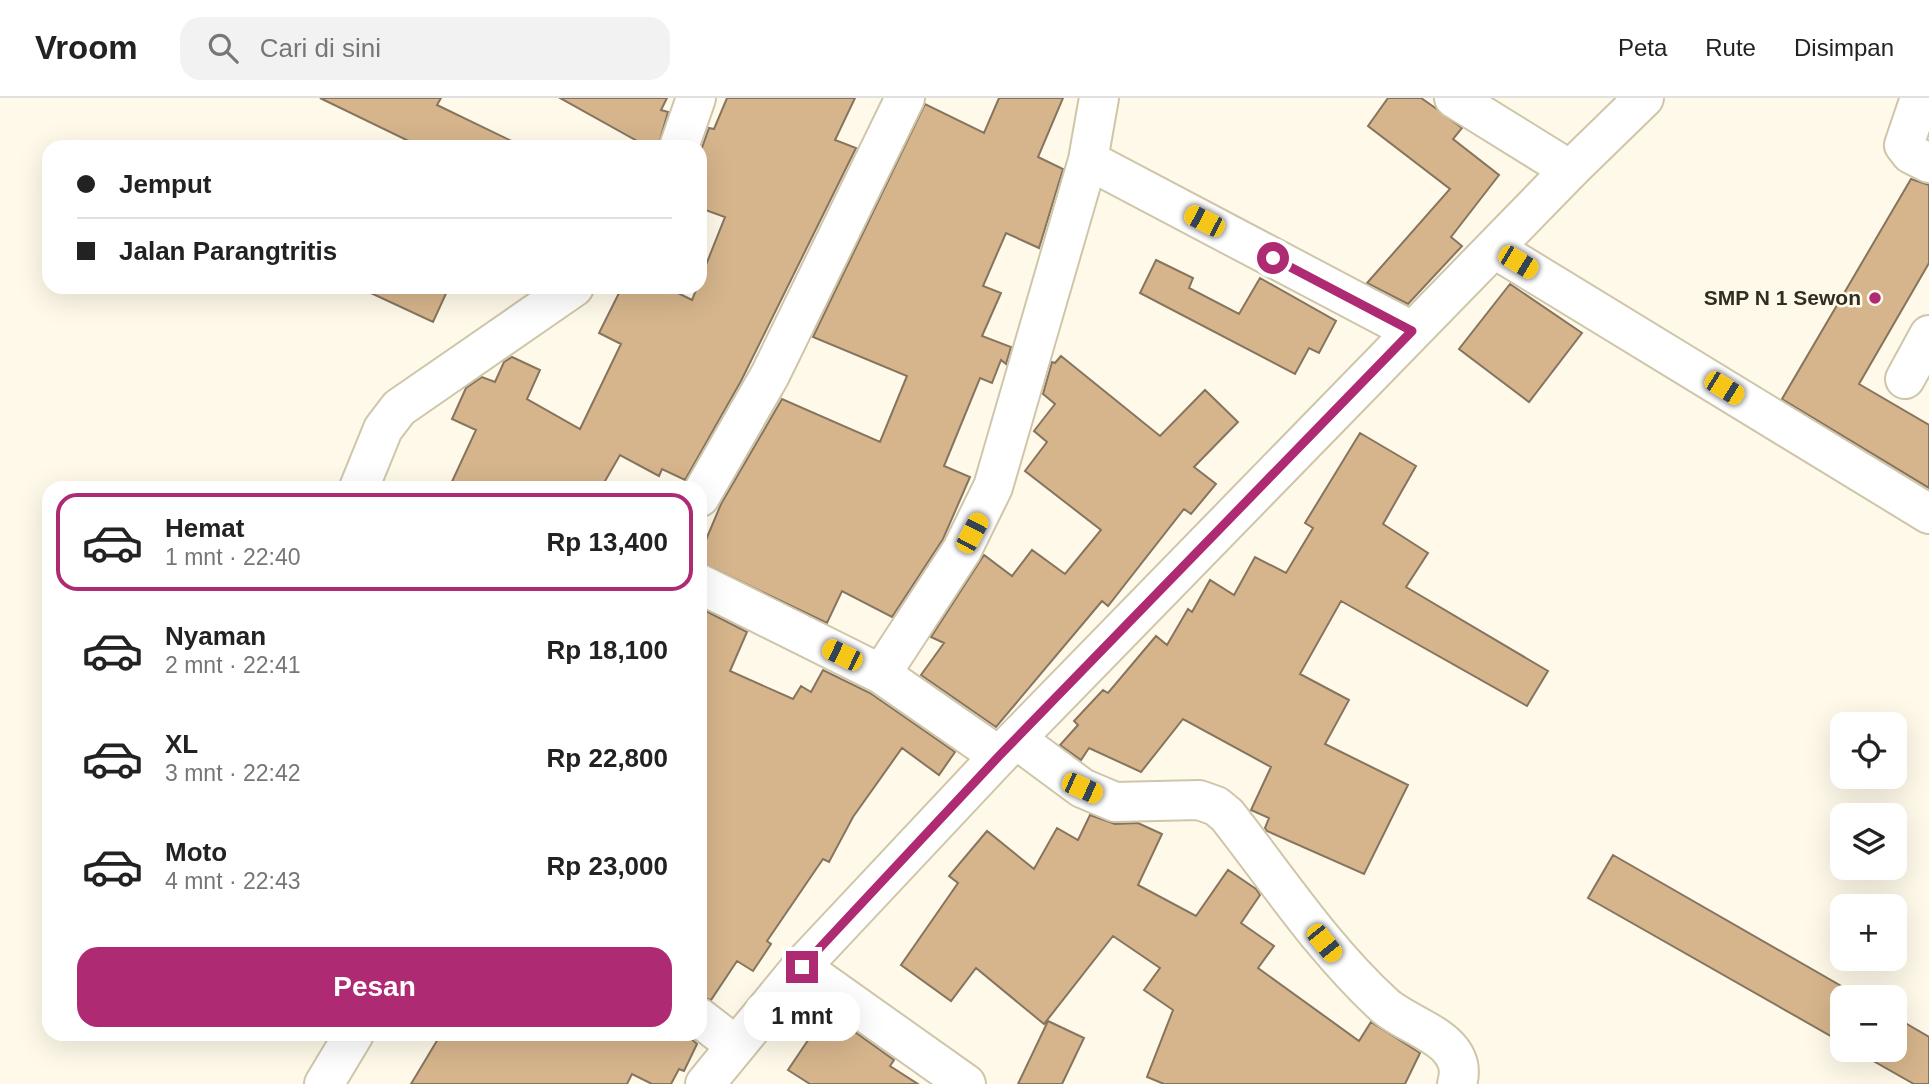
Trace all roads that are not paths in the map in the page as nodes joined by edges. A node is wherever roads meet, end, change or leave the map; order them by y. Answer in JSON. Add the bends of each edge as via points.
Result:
{"nodes":[{"id":1,"x":696,"y":98,"type":"edge"},
{"id":2,"x":905,"y":98,"type":"edge"},
{"id":3,"x":1099,"y":98,"type":"edge"},
{"id":4,"x":1454,"y":98,"type":"edge"},
{"id":5,"x":1644,"y":98,"type":"edge"},
{"id":6,"x":1920,"y":98,"type":"edge"},
{"id":7,"x":681,"y":140,"type":"edge"},
{"id":8,"x":1088,"y":160,"type":"junction"},
{"id":9,"x":1929,"y":163,"type":"edge"},
{"id":10,"x":1570,"y":170,"type":"junction"},
{"id":11,"x":1495,"y":249,"type":"junction"},
{"id":12,"x":564,"y":294,"type":"edge"},
{"id":13,"x":1412,"y":331,"type":"junction"},
{"id":14,"x":1929,"y":335,"type":"edge"},
{"id":15,"x":1905,"y":379,"type":"dead end"},
{"id":16,"x":362,"y":481,"type":"edge"},
{"id":17,"x":707,"y":485,"type":"edge"},
{"id":18,"x":1929,"y":514,"type":"edge"},
{"id":19,"x":707,"y":587,"type":"edge"},
{"id":20,"x":881,"y":674,"type":"junction"},
{"id":21,"x":1007,"y":748,"type":"junction"},
{"id":22,"x":802,"y":967,"type":"junction"},
{"id":23,"x":707,"y":1023,"type":"edge"},
{"id":24,"x":350,"y":1041,"type":"edge"},
{"id":25,"x":735,"y":1045,"type":"junction"},
{"id":26,"x":324,"y":1084,"type":"edge"},
{"id":27,"x":705,"y":1084,"type":"edge"},
{"id":28,"x":966,"y":1084,"type":"edge"},
{"id":29,"x":1457,"y":1084,"type":"edge"}],
"edges":[{"from":1,"to":7,"type":"street"},
{"from":2,"to":17,"type":"street","via":[[770,374]]},
{"from":3,"to":8,"type":"street"},
{"from":4,"to":10,"type":"street"},
{"from":5,"to":10,"type":"street"},
{"from":6,"to":9,"type":"street","via":[[1904,145]]},
{"from":8,"to":13,"type":"street"},
{"from":8,"to":20,"type":"street","via":[[993,486],[962,550]]},
{"from":10,"to":11,"type":"street"},
{"from":11,"to":13,"type":"street"},
{"from":11,"to":18,"type":"street"},
{"from":12,"to":16,"type":"street","via":[[399,408],[383,429]]},
{"from":13,"to":21,"type":"street"},
{"from":14,"to":15,"type":"street"},
{"from":19,"to":20,"type":"street"},
{"from":20,"to":21,"type":"street"},
{"from":21,"to":22,"type":"street"},
{"from":21,"to":29,"type":"street","via":[[1115,802],[1199,800],[1216,806],[1336,958],[1386,1007],[1451,1049],[1458,1065]]},
{"from":22,"to":25,"type":"street"},
{"from":22,"to":28,"type":"street"},
{"from":23,"to":25,"type":"street"},
{"from":24,"to":26,"type":"street"},
{"from":25,"to":27,"type":"street"}]}
